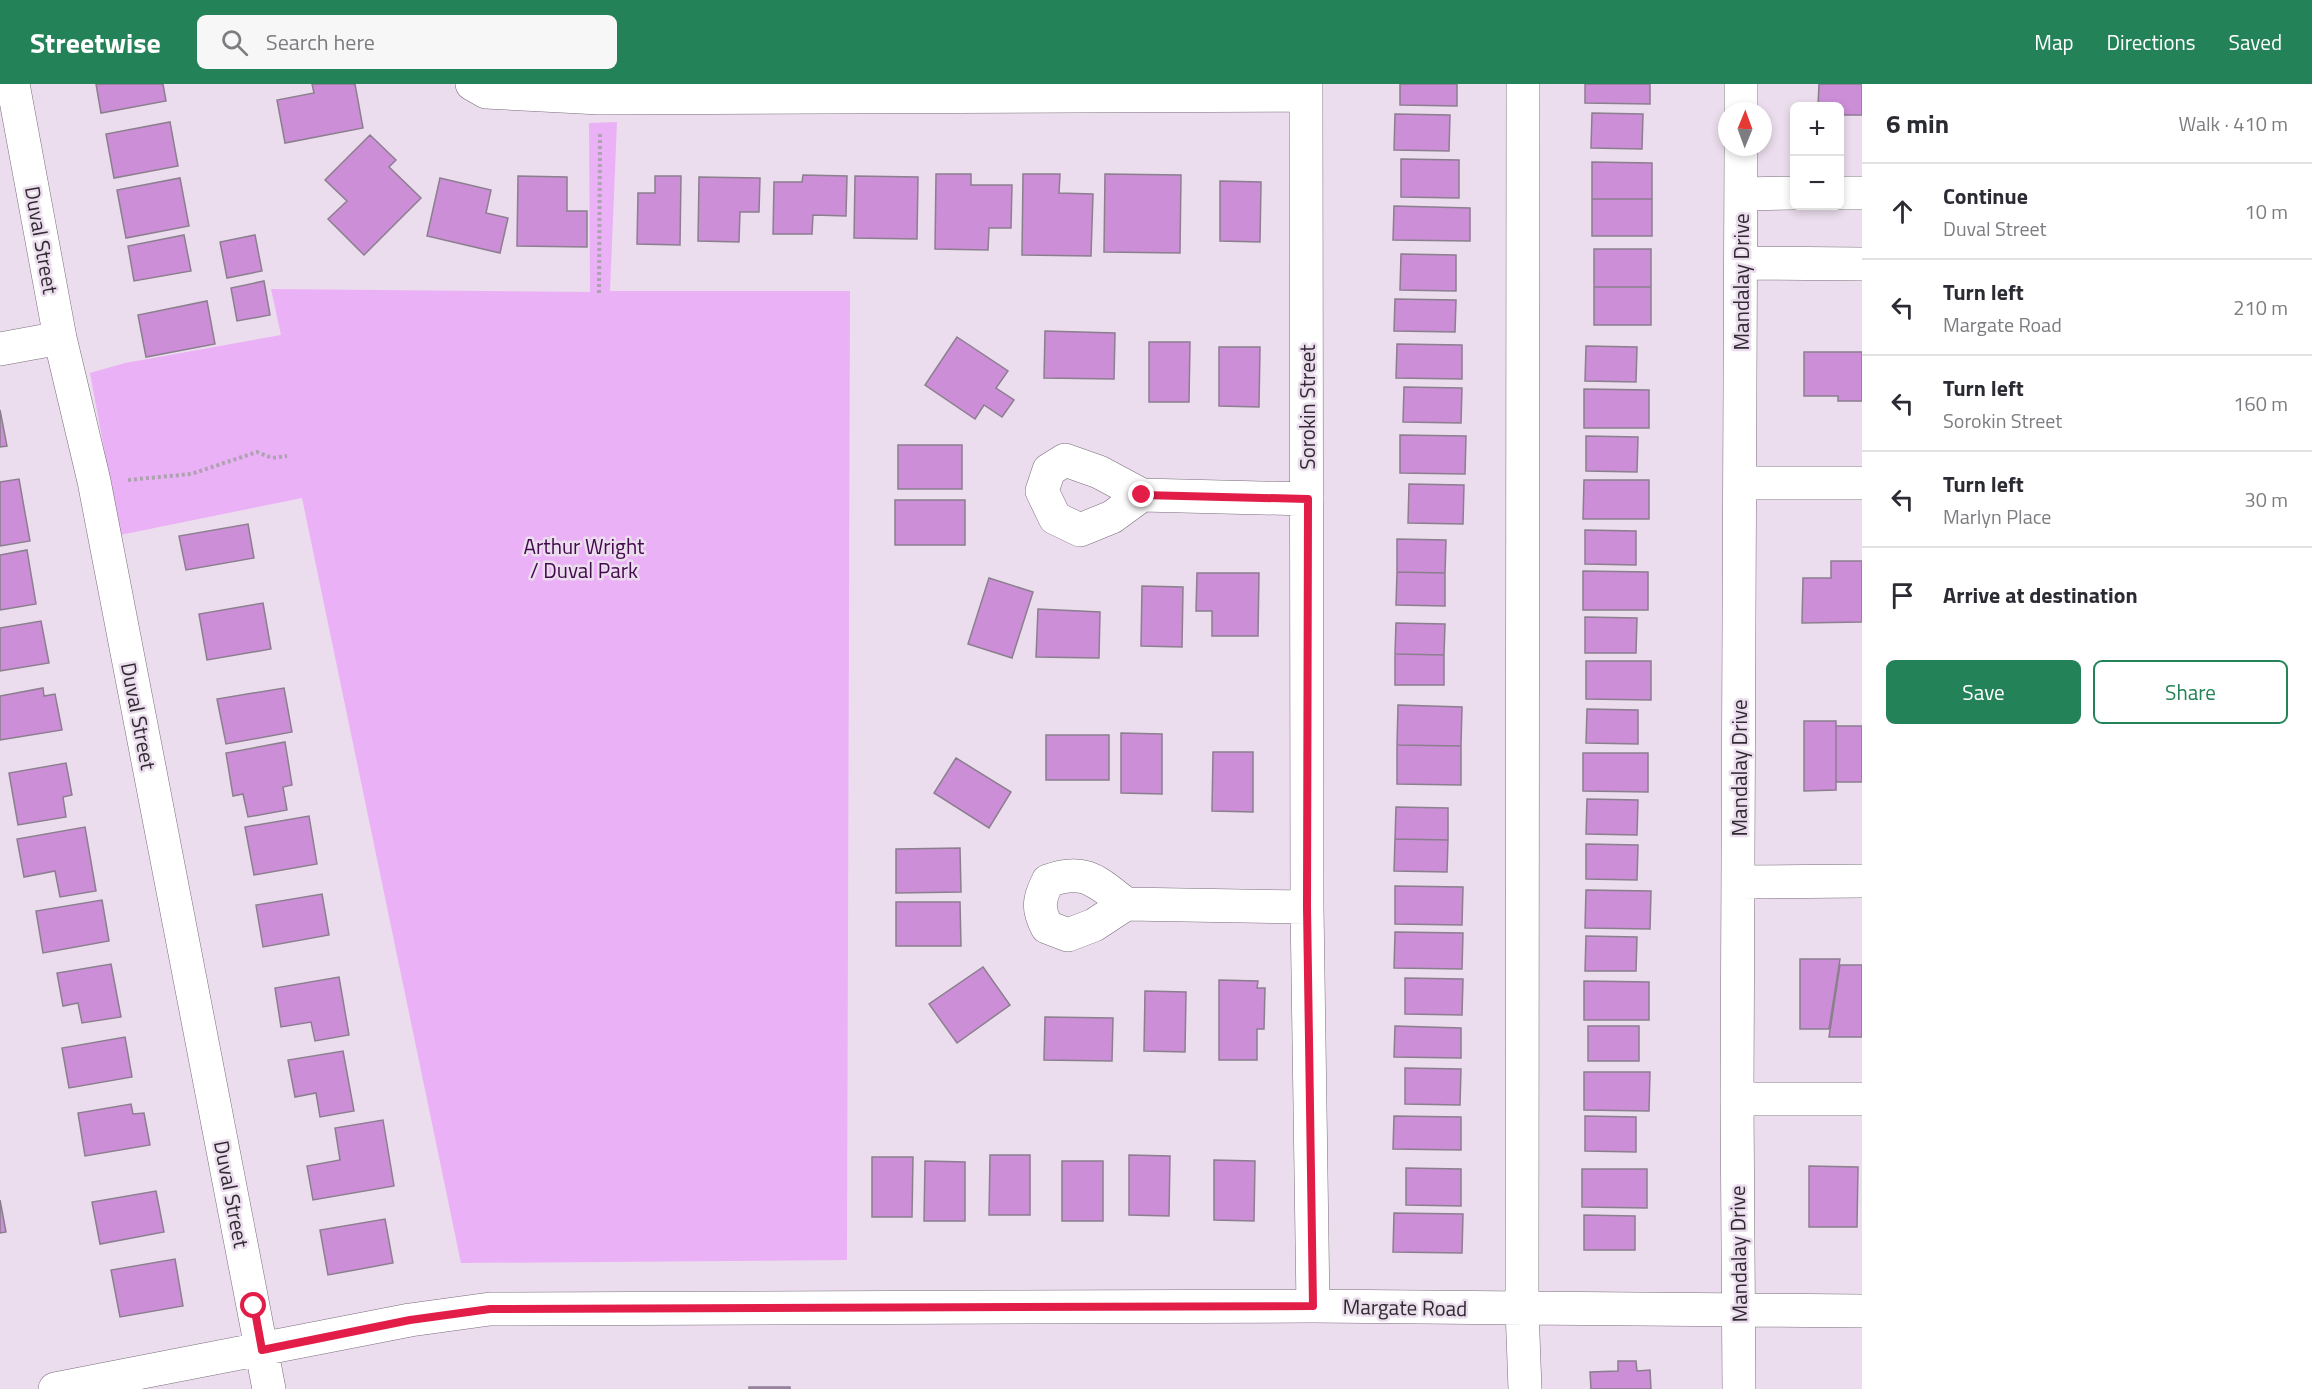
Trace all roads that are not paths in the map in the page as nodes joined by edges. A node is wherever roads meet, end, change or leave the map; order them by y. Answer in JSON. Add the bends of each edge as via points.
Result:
{"nodes":[{"id":1,"x":13,"y":84,"type":"edge"},
{"id":2,"x":472,"y":84,"type":"edge"},
{"id":3,"x":1523,"y":84,"type":"edge"},
{"id":4,"x":1741,"y":84,"type":"edge"},
{"id":5,"x":1306,"y":90,"type":"edge"},
{"id":6,"x":1741,"y":102,"type":"edge"},
{"id":7,"x":1741,"y":156,"type":"edge"},
{"id":8,"x":1790,"y":193,"type":"edge"},
{"id":9,"x":1844,"y":193,"type":"edge"},
{"id":10,"x":1862,"y":193,"type":"edge"},
{"id":11,"x":1741,"y":194,"type":"junction"},
{"id":12,"x":1742,"y":263,"type":"junction"},
{"id":13,"x":1862,"y":264,"type":"edge"},
{"id":14,"x":60,"y":338,"type":"junction"},
{"id":15,"x":0,"y":349,"type":"edge"},
{"id":16,"x":1741,"y":483,"type":"junction"},
{"id":17,"x":1862,"y":483,"type":"edge"},
{"id":18,"x":1142,"y":495,"type":"dead end"},
{"id":19,"x":1308,"y":499,"type":"junction"},
{"id":20,"x":1862,"y":881,"type":"edge"},
{"id":21,"x":1738,"y":882,"type":"junction"},
{"id":22,"x":1126,"y":904,"type":"dead end"},
{"id":23,"x":1307,"y":907,"type":"junction"},
{"id":24,"x":1737,"y":1099,"type":"junction"},
{"id":25,"x":1862,"y":1099,"type":"edge"},
{"id":26,"x":1313,"y":1306,"type":"junction"},
{"id":27,"x":1522,"y":1308,"type":"junction"},
{"id":28,"x":1739,"y":1311,"type":"junction"},
{"id":29,"x":1862,"y":1311,"type":"edge"},
{"id":30,"x":262,"y":1350,"type":"junction"},
{"id":31,"x":55,"y":1389,"type":"edge"},
{"id":32,"x":269,"y":1389,"type":"edge"},
{"id":33,"x":1525,"y":1389,"type":"edge"},
{"id":34,"x":1739,"y":1389,"type":"edge"}],
"edges":[{"from":1,"to":14,"type":"street","name":"Duval Street"},
{"from":2,"to":5,"type":"street","via":[[486,92],[600,98]]},
{"from":3,"to":27,"type":"street"},
{"from":4,"to":6,"type":"street"},
{"from":5,"to":19,"type":"street","name":"Sorokin Street"},
{"from":7,"to":11,"type":"street","name":"Mandalay Drive"},
{"from":8,"to":11,"type":"street"},
{"from":9,"to":10,"type":"street"},
{"from":11,"to":12,"type":"street","name":"Mandalay Drive"},
{"from":12,"to":13,"type":"street"},
{"from":12,"to":16,"type":"street","name":"Mandalay Drive"},
{"from":14,"to":15,"type":"street"},
{"from":14,"to":30,"type":"street","name":"Duval Street","via":[[94,481]]},
{"from":16,"to":17,"type":"street"},
{"from":16,"to":21,"type":"street","name":"Mandalay Drive"},
{"from":18,"to":19,"type":"street"},
{"from":19,"to":23,"type":"street","name":"Sorokin Street"},
{"from":20,"to":21,"type":"street"},
{"from":21,"to":24,"type":"street","name":"Mandalay Drive"},
{"from":22,"to":23,"type":"street"},
{"from":23,"to":26,"type":"street","name":"Sorokin Street"},
{"from":24,"to":25,"type":"street"},
{"from":24,"to":28,"type":"street","name":"Mandalay Drive"},
{"from":26,"to":27,"type":"street","name":"Margate Road"},
{"from":26,"to":30,"type":"street","name":"Margate Road","via":[[490,1309],[410,1320]]},
{"from":27,"to":28,"type":"street","name":"Margate Road"},
{"from":27,"to":33,"type":"street"},
{"from":28,"to":29,"type":"street","name":"Margate Road"},
{"from":28,"to":34,"type":"street","name":"Mandalay Drive"},
{"from":30,"to":31,"type":"street","name":"Margate Road"},
{"from":30,"to":32,"type":"street","name":"Duval Street"}]}
